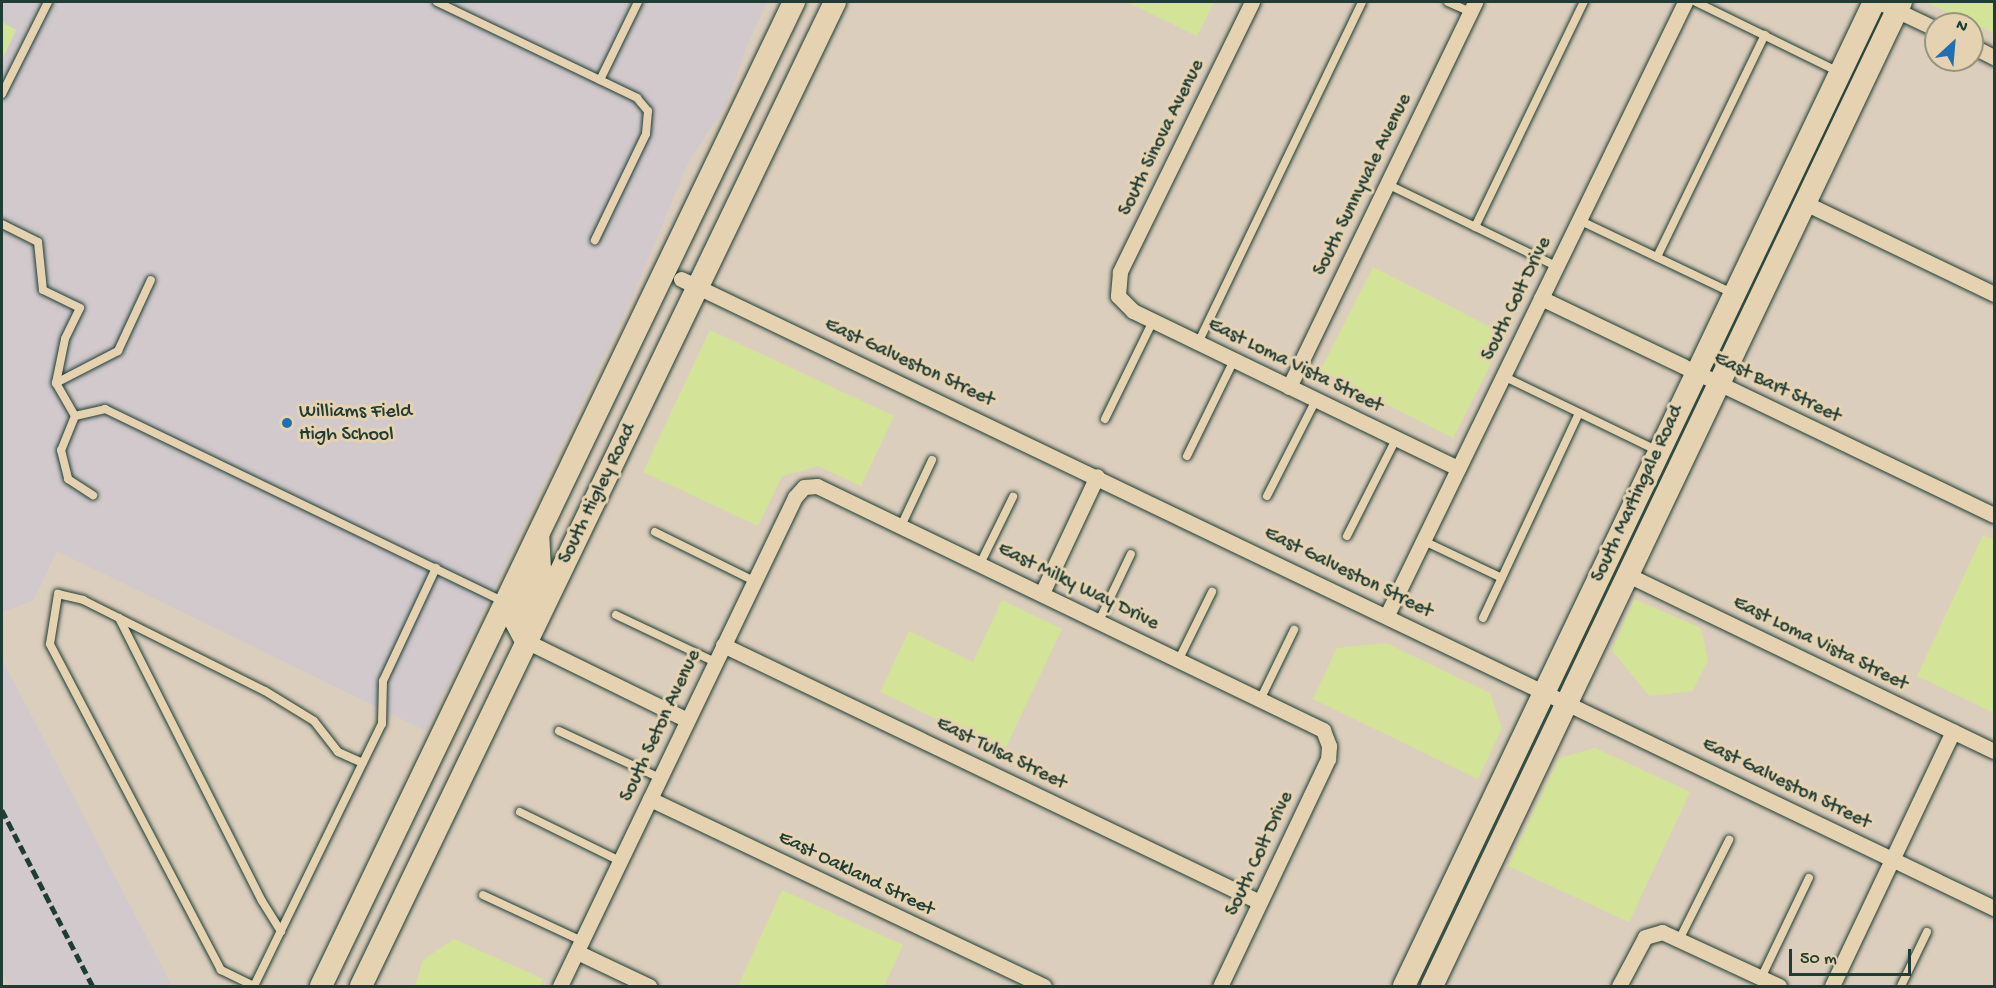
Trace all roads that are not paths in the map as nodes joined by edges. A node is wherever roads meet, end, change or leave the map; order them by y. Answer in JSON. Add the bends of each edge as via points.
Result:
{"nodes":[{"id":1,"x":48,"y":2,"type":"edge"},
{"id":2,"x":437,"y":2,"type":"edge"},
{"id":3,"x":638,"y":2,"type":"edge"},
{"id":4,"x":794,"y":2,"type":"edge"},
{"id":5,"x":835,"y":2,"type":"edge"},
{"id":6,"x":1252,"y":2,"type":"edge"},
{"id":7,"x":1362,"y":2,"type":"edge"},
{"id":8,"x":1448,"y":2,"type":"edge"},
{"id":9,"x":1584,"y":2,"type":"edge"},
{"id":10,"x":1685,"y":2,"type":"edge"},
{"id":11,"x":1696,"y":2,"type":"edge"},
{"id":12,"x":1874,"y":2,"type":"edge"},
{"id":13,"x":1893,"y":4,"type":"edge"},
{"id":14,"x":1472,"y":7,"type":"edge"},
{"id":15,"x":1924,"y":21,"type":"edge"},
{"id":16,"x":1765,"y":35,"type":"junction"},
{"id":17,"x":1840,"y":73,"type":"junction"},
{"id":18,"x":600,"y":80,"type":"junction"},
{"id":19,"x":2,"y":94,"type":"edge"},
{"id":20,"x":1387,"y":184,"type":"junction"},
{"id":21,"x":1805,"y":203,"type":"junction"},
{"id":22,"x":1579,"y":219,"type":"junction"},
{"id":23,"x":2,"y":224,"type":"edge"},
{"id":24,"x":1475,"y":227,"type":"junction"},
{"id":25,"x":595,"y":240,"type":"dead end"},
{"id":26,"x":1657,"y":257,"type":"junction"},
{"id":27,"x":1556,"y":266,"type":"junction"},
{"id":28,"x":151,"y":280,"type":"dead end"},
{"id":29,"x":690,"y":283,"type":"junction"},
{"id":30,"x":1733,"y":293,"type":"junction"},
{"id":31,"x":1995,"y":294,"type":"edge"},
{"id":32,"x":1118,"y":296,"type":"joint"},
{"id":33,"x":1541,"y":298,"type":"junction"},
{"id":34,"x":1153,"y":321,"type":"junction"},
{"id":35,"x":1198,"y":343,"type":"junction"},
{"id":36,"x":1234,"y":360,"type":"junction"},
{"id":37,"x":1696,"y":372,"type":"junction"},
{"id":38,"x":1503,"y":376,"type":"junction"},
{"id":39,"x":56,"y":383,"type":"junction"},
{"id":40,"x":1720,"y":384,"type":"junction"},
{"id":41,"x":1289,"y":387,"type":"junction"},
{"id":42,"x":1316,"y":400,"type":"junction"},
{"id":43,"x":1579,"y":413,"type":"junction"},
{"id":44,"x":75,"y":416,"type":"junction"},
{"id":45,"x":1105,"y":418,"type":"dead end"},
{"id":46,"x":1396,"y":438,"type":"junction"},
{"id":47,"x":1658,"y":451,"type":"junction"},
{"id":48,"x":1187,"y":456,"type":"dead end"},
{"id":49,"x":932,"y":460,"type":"dead end"},
{"id":50,"x":1458,"y":468,"type":"junction"},
{"id":51,"x":1097,"y":476,"type":"junction"},
{"id":52,"x":804,"y":487,"type":"joint"},
{"id":53,"x":93,"y":495,"type":"dead end"},
{"id":54,"x":1268,"y":496,"type":"dead end"},
{"id":55,"x":1013,"y":497,"type":"dead end"},
{"id":56,"x":1995,"y":515,"type":"edge"},
{"id":57,"x":901,"y":526,"type":"junction"},
{"id":58,"x":538,"y":532,"type":"junction"},
{"id":59,"x":655,"y":532,"type":"dead end"},
{"id":60,"x":1347,"y":536,"type":"dead end"},
{"id":61,"x":1424,"y":541,"type":"junction"},
{"id":62,"x":1131,"y":554,"type":"dead end"},
{"id":63,"x":980,"y":564,"type":"junction"},
{"id":64,"x":435,"y":568,"type":"junction"},
{"id":65,"x":1628,"y":575,"type":"junction"},
{"id":66,"x":1502,"y":578,"type":"junction"},
{"id":67,"x":754,"y":581,"type":"junction"},
{"id":68,"x":1212,"y":592,"type":"dead end"},
{"id":69,"x":1041,"y":593,"type":"junction"},
{"id":70,"x":505,"y":602,"type":"junction"},
{"id":71,"x":616,"y":615,"type":"dead end"},
{"id":72,"x":1387,"y":615,"type":"junction"},
{"id":73,"x":119,"y":618,"type":"junction"},
{"id":74,"x":1483,"y":618,"type":"dead end"},
{"id":75,"x":1099,"y":621,"type":"junction"},
{"id":76,"x":1294,"y":630,"type":"dead end"},
{"id":77,"x":526,"y":642,"type":"junction"},
{"id":78,"x":723,"y":645,"type":"junction"},
{"id":79,"x":1179,"y":659,"type":"junction"},
{"id":80,"x":715,"y":662,"type":"junction"},
{"id":81,"x":1544,"y":690,"type":"junction"},
{"id":82,"x":1261,"y":698,"type":"junction"},
{"id":83,"x":1568,"y":701,"type":"junction"},
{"id":84,"x":687,"y":720,"type":"junction"},
{"id":85,"x":559,"y":731,"type":"dead end"},
{"id":86,"x":1953,"y":731,"type":"junction"},
{"id":87,"x":1328,"y":737,"type":"joint"},
{"id":88,"x":1995,"y":751,"type":"edge"},
{"id":89,"x":363,"y":763,"type":"junction"},
{"id":90,"x":660,"y":778,"type":"junction"},
{"id":91,"x":650,"y":799,"type":"junction"},
{"id":92,"x":520,"y":812,"type":"dead end"},
{"id":93,"x":1729,"y":840,"type":"dead end"},
{"id":94,"x":1891,"y":859,"type":"junction"},
{"id":95,"x":620,"y":861,"type":"junction"},
{"id":96,"x":1809,"y":878,"type":"dead end"},
{"id":97,"x":483,"y":895,"type":"dead end"},
{"id":98,"x":1260,"y":902,"type":"junction"},
{"id":99,"x":1995,"y":908,"type":"edge"},
{"id":100,"x":281,"y":931,"type":"junction"},
{"id":101,"x":1927,"y":932,"type":"dead end"},
{"id":102,"x":1680,"y":938,"type":"junction"},
{"id":103,"x":579,"y":946,"type":"junction"},
{"id":104,"x":1761,"y":978,"type":"junction"},
{"id":105,"x":1220,"y":986,"type":"edge"},
{"id":106,"x":254,"y":987,"type":"edge"},
{"id":107,"x":321,"y":987,"type":"edge"},
{"id":108,"x":361,"y":987,"type":"edge"},
{"id":109,"x":560,"y":987,"type":"edge"},
{"id":110,"x":649,"y":987,"type":"edge"},
{"id":111,"x":1044,"y":987,"type":"edge"},
{"id":112,"x":1404,"y":987,"type":"edge"},
{"id":113,"x":1432,"y":987,"type":"edge"},
{"id":114,"x":1619,"y":987,"type":"edge"},
{"id":115,"x":1779,"y":987,"type":"edge"},
{"id":116,"x":1832,"y":987,"type":"edge"},
{"id":117,"x":1901,"y":987,"type":"edge"}],
"edges":[{"from":1,"to":19,"type":"lane"},
{"from":2,"to":18,"type":"lane"},
{"from":3,"to":18,"type":"lane"},
{"from":4,"to":58,"type":"main road","name":"South Higley Road"},
{"from":5,"to":29,"type":"main road","name":"South Higley Road"},
{"from":6,"to":32,"type":"street","name":"South Sinova Avenue","via":[[1120,272]]},
{"from":7,"to":35,"type":"lane"},
{"from":8,"to":14,"type":"lane"},
{"from":9,"to":24,"type":"lane"},
{"from":10,"to":22,"type":"street","name":"South Colt Drive"},
{"from":11,"to":16,"type":"lane"},
{"from":12,"to":17,"type":"main road","name":"South Martingale Road"},
{"from":13,"to":15,"type":"street"},
{"from":13,"to":21,"type":"main road","name":"South Martingale Road"},
{"from":14,"to":20,"type":"street","name":"South Sunnyvale Avenue"},
{"from":16,"to":17,"type":"lane"},
{"from":16,"to":26,"type":"lane"},
{"from":17,"to":30,"type":"main road","name":"South Martingale Road"},
{"from":18,"to":25,"type":"lane","via":[[637,98],[648,111],[646,134]]},
{"from":20,"to":24,"type":"lane"},
{"from":20,"to":41,"type":"street","name":"South Sunnyvale Avenue"},
{"from":21,"to":31,"type":"street"},
{"from":21,"to":40,"type":"main road","name":"South Martingale Road"},
{"from":22,"to":26,"type":"lane"},
{"from":22,"to":27,"type":"street","name":"South Colt Drive"},
{"from":23,"to":39,"type":"lane","via":[[39,242],[43,290],[80,308],[64,339]]},
{"from":24,"to":27,"type":"lane"},
{"from":26,"to":30,"type":"lane"},
{"from":27,"to":33,"type":"street","name":"South Colt Drive"},
{"from":28,"to":39,"type":"lane","via":[[118,351]]},
{"from":29,"to":51,"type":"street","name":"East Galveston Street"},
{"from":29,"to":77,"type":"main road","name":"South Higley Road"},
{"from":30,"to":37,"type":"main road","name":"South Martingale Road"},
{"from":32,"to":34,"type":"street","name":"East Loma Vista Street","via":[[1132,311]]},
{"from":33,"to":37,"type":"street","name":"East Bart Street"},
{"from":33,"to":38,"type":"street","name":"South Colt Drive"},
{"from":34,"to":35,"type":"street","name":"East Loma Vista Street"},
{"from":34,"to":45,"type":"lane"},
{"from":35,"to":36,"type":"street","name":"East Loma Vista Street"},
{"from":36,"to":41,"type":"street","name":"East Loma Vista Street"},
{"from":36,"to":48,"type":"lane"},
{"from":37,"to":40,"type":"street","name":"East Bart Street"},
{"from":37,"to":47,"type":"main road","name":"South Martingale Road"},
{"from":38,"to":43,"type":"lane"},
{"from":38,"to":50,"type":"street","name":"South Colt Drive"},
{"from":39,"to":44,"type":"lane"},
{"from":40,"to":56,"type":"street","name":"East Bart Street"},
{"from":40,"to":65,"type":"main road","name":"South Martingale Road"},
{"from":41,"to":42,"type":"street","name":"East Loma Vista Street"},
{"from":42,"to":46,"type":"street","name":"East Loma Vista Street"},
{"from":42,"to":54,"type":"lane"},
{"from":43,"to":47,"type":"lane"},
{"from":43,"to":66,"type":"lane"},
{"from":44,"to":53,"type":"lane","via":[[61,450],[68,479]]},
{"from":44,"to":64,"type":"lane","via":[[105,409]]},
{"from":46,"to":50,"type":"street","name":"East Loma Vista Street"},
{"from":46,"to":60,"type":"lane"},
{"from":47,"to":81,"type":"main road","name":"South Martingale Road"},
{"from":49,"to":57,"type":"lane"},
{"from":50,"to":61,"type":"street","name":"South Colt Drive"},
{"from":51,"to":69,"type":"street"},
{"from":51,"to":72,"type":"street","name":"East Galveston Street"},
{"from":52,"to":57,"type":"street","name":"East Milky Way Drive","via":[[817,486]]},
{"from":52,"to":67,"type":"street","name":"South Seton Avenue","via":[[795,497]]},
{"from":55,"to":63,"type":"lane"},
{"from":57,"to":63,"type":"street","name":"East Milky Way Drive"},
{"from":58,"to":70,"type":"main road","name":"South Higley Road"},
{"from":58,"to":77,"type":"main road","via":[[540,569],[516,622]]},
{"from":59,"to":67,"type":"lane"},
{"from":61,"to":66,"type":"lane"},
{"from":61,"to":72,"type":"street","name":"South Colt Drive"},
{"from":62,"to":75,"type":"lane"},
{"from":63,"to":69,"type":"street","name":"East Milky Way Drive"},
{"from":64,"to":70,"type":"lane"},
{"from":64,"to":89,"type":"lane","via":[[383,681],[381,724]]},
{"from":65,"to":83,"type":"main road","name":"South Martingale Road"},
{"from":65,"to":86,"type":"street","name":"East Loma Vista Street"},
{"from":66,"to":74,"type":"lane"},
{"from":67,"to":78,"type":"street","name":"South Seton Avenue"},
{"from":68,"to":79,"type":"lane"},
{"from":69,"to":75,"type":"street","name":"East Milky Way Drive"},
{"from":70,"to":107,"type":"main road","name":"South Higley Road"},
{"from":71,"to":80,"type":"lane"},
{"from":72,"to":81,"type":"street","name":"East Galveston Street"},
{"from":73,"to":89,"type":"lane","via":[[265,691],[314,721],[338,752]]},
{"from":73,"to":100,"type":"lane"},
{"from":73,"to":106,"type":"lane","via":[[83,600],[58,594],[50,644],[221,970]]},
{"from":75,"to":79,"type":"street","name":"East Milky Way Drive"},
{"from":76,"to":82,"type":"lane"},
{"from":77,"to":84,"type":"street"},
{"from":77,"to":108,"type":"main road","name":"South Higley Road"},
{"from":78,"to":80,"type":"street","name":"South Seton Avenue"},
{"from":78,"to":98,"type":"street","name":"East Tulsa Street"},
{"from":79,"to":82,"type":"street","name":"East Milky Way Drive"},
{"from":80,"to":84,"type":"street","name":"South Seton Avenue"},
{"from":81,"to":83,"type":"street","name":"East Galveston Street"},
{"from":81,"to":112,"type":"main road","name":"South Martingale Road"},
{"from":82,"to":87,"type":"street","name":"East Milky Way Drive","via":[[1310,721]]},
{"from":83,"to":94,"type":"street","name":"East Galveston Street"},
{"from":83,"to":113,"type":"main road","name":"South Martingale Road"},
{"from":84,"to":90,"type":"street","name":"South Seton Avenue"},
{"from":85,"to":90,"type":"lane"},
{"from":86,"to":88,"type":"street","name":"East Loma Vista Street"},
{"from":86,"to":94,"type":"street"},
{"from":87,"to":98,"type":"street","name":"South Colt Drive","via":[[1328,759]]},
{"from":89,"to":100,"type":"lane"},
{"from":90,"to":91,"type":"street","name":"South Seton Avenue"},
{"from":91,"to":95,"type":"street","name":"South Seton Avenue"},
{"from":91,"to":111,"type":"street","name":"East Oakland Street"},
{"from":92,"to":95,"type":"lane"},
{"from":93,"to":102,"type":"lane"},
{"from":94,"to":99,"type":"street","name":"East Galveston Street"},
{"from":94,"to":116,"type":"street"},
{"from":95,"to":103,"type":"street","name":"South Seton Avenue"},
{"from":96,"to":104,"type":"lane"},
{"from":97,"to":103,"type":"lane"},
{"from":98,"to":105,"type":"street","name":"South Colt Drive"},
{"from":100,"to":106,"type":"lane"},
{"from":101,"to":117,"type":"lane"},
{"from":102,"to":104,"type":"street"},
{"from":102,"to":114,"type":"street","via":[[1653,932],[1639,945]]},
{"from":103,"to":109,"type":"street","name":"South Seton Avenue"},
{"from":103,"to":110,"type":"street"},
{"from":104,"to":115,"type":"street"}]}
